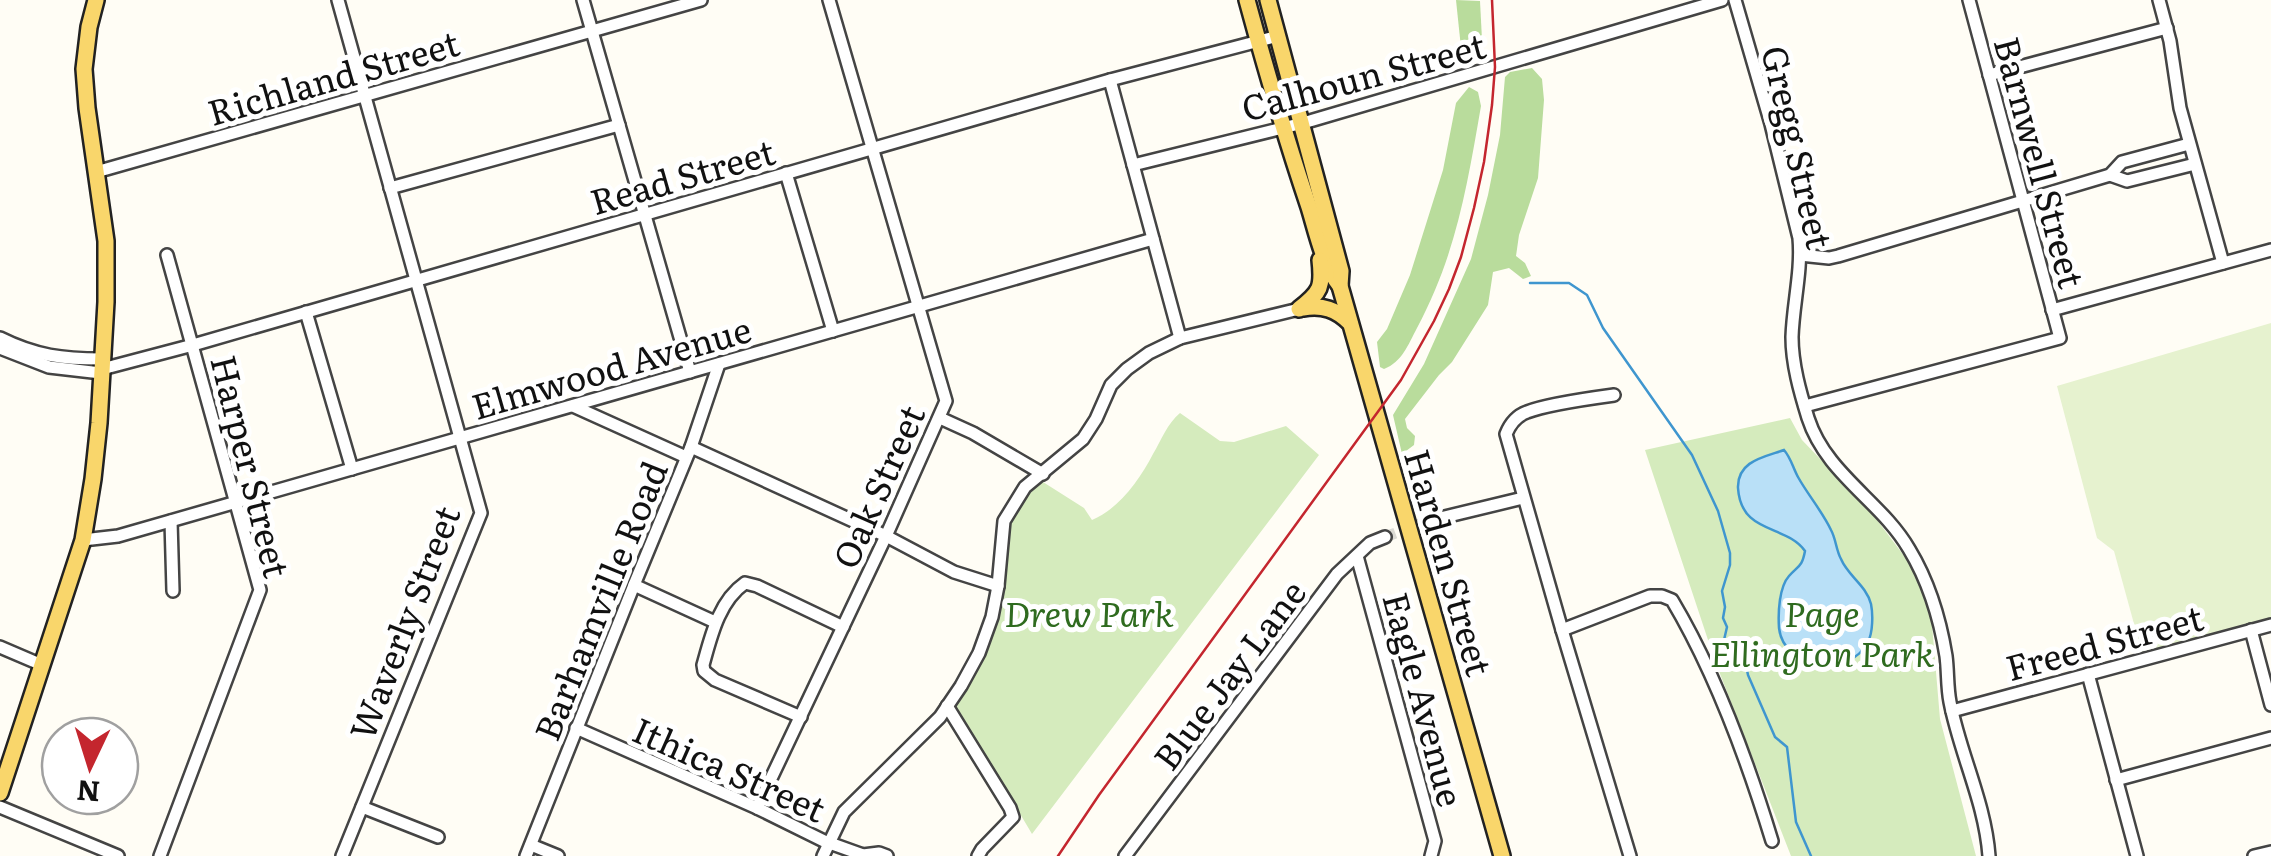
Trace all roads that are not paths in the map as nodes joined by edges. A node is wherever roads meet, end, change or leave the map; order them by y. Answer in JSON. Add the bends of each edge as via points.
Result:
{"nodes":[{"id":1,"x":96,"y":0,"type":"edge"},
{"id":2,"x":338,"y":0,"type":"edge"},
{"id":3,"x":584,"y":0,"type":"edge"},
{"id":4,"x":701,"y":0,"type":"edge"},
{"id":5,"x":829,"y":0,"type":"edge"},
{"id":6,"x":1247,"y":0,"type":"edge"},
{"id":7,"x":1268,"y":0,"type":"edge"},
{"id":8,"x":1722,"y":0,"type":"edge"},
{"id":9,"x":1735,"y":0,"type":"edge"},
{"id":10,"x":1968,"y":0,"type":"edge"},
{"id":11,"x":2159,"y":0,"type":"edge"},
{"id":12,"x":2167,"y":28,"type":"junction"},
{"id":13,"x":592,"y":31,"type":"junction"},
{"id":14,"x":1278,"y":36,"type":"junction"},
{"id":15,"x":1258,"y":40,"type":"junction"},
{"id":16,"x":1989,"y":75,"type":"junction"},
{"id":17,"x":1110,"y":80,"type":"junction"},
{"id":18,"x":363,"y":96,"type":"junction"},
{"id":19,"x":1303,"y":123,"type":"junction"},
{"id":20,"x":620,"y":125,"type":"junction"},
{"id":21,"x":1283,"y":128,"type":"junction"},
{"id":22,"x":2190,"y":144,"type":"junction"},
{"id":23,"x":872,"y":148,"type":"junction"},
{"id":24,"x":2195,"y":164,"type":"junction"},
{"id":25,"x":1133,"y":165,"type":"junction"},
{"id":26,"x":96,"y":172,"type":"junction"},
{"id":27,"x":786,"y":173,"type":"junction"},
{"id":28,"x":2110,"y":175,"type":"junction"},
{"id":29,"x":390,"y":188,"type":"junction"},
{"id":30,"x":2022,"y":200,"type":"junction"},
{"id":31,"x":646,"y":214,"type":"junction"},
{"id":32,"x":1316,"y":231,"type":"junction"},
{"id":33,"x":1153,"y":240,"type":"junction"},
{"id":34,"x":2271,"y":250,"type":"edge"},
{"id":35,"x":1800,"y":255,"type":"junction"},
{"id":36,"x":167,"y":256,"type":"dead end"},
{"id":37,"x":2223,"y":264,"type":"junction"},
{"id":38,"x":415,"y":280,"type":"junction"},
{"id":39,"x":1340,"y":286,"type":"junction"},
{"id":40,"x":920,"y":306,"type":"junction"},
{"id":41,"x":1299,"y":309,"type":"junction"},
{"id":42,"x":2052,"y":310,"type":"junction"},
{"id":43,"x":306,"y":312,"type":"junction"},
{"id":44,"x":1350,"y":324,"type":"junction"},
{"id":45,"x":833,"y":331,"type":"junction"},
{"id":46,"x":0,"y":338,"type":"edge"},
{"id":47,"x":1180,"y":338,"type":"junction"},
{"id":48,"x":193,"y":345,"type":"junction"},
{"id":49,"x":0,"y":348,"type":"edge"},
{"id":50,"x":720,"y":364,"type":"junction"},
{"id":51,"x":102,"y":367,"type":"junction"},
{"id":52,"x":690,"y":372,"type":"junction"},
{"id":53,"x":1614,"y":395,"type":"dead end"},
{"id":54,"x":573,"y":406,"type":"junction"},
{"id":55,"x":1805,"y":406,"type":"junction"},
{"id":56,"x":940,"y":418,"type":"junction"},
{"id":57,"x":460,"y":438,"type":"junction"},
{"id":58,"x":689,"y":452,"type":"junction"},
{"id":59,"x":352,"y":469,"type":"junction"},
{"id":60,"x":1043,"y":474,"type":"junction"},
{"id":61,"x":1523,"y":498,"type":"junction"},
{"id":62,"x":236,"y":502,"type":"junction"},
{"id":63,"x":171,"y":521,"type":"junction"},
{"id":64,"x":1428,"y":521,"type":"tunnel mouth"},
{"id":65,"x":886,"y":536,"type":"junction"},
{"id":66,"x":1386,"y":537,"type":"tunnel mouth"},
{"id":67,"x":83,"y":540,"type":"junction"},
{"id":68,"x":1357,"y":556,"type":"junction"},
{"id":69,"x":634,"y":585,"type":"junction"},
{"id":70,"x":998,"y":586,"type":"junction"},
{"id":71,"x":173,"y":591,"type":"dead end"},
{"id":72,"x":716,"y":622,"type":"junction"},
{"id":73,"x":2271,"y":624,"type":"edge"},
{"id":74,"x":843,"y":627,"type":"junction"},
{"id":75,"x":1562,"y":630,"type":"junction"},
{"id":76,"x":2251,"y":630,"type":"junction"},
{"id":77,"x":0,"y":647,"type":"edge"},
{"id":78,"x":42,"y":665,"type":"junction"},
{"id":79,"x":2088,"y":674,"type":"junction"},
{"id":80,"x":2271,"y":705,"type":"edge"},
{"id":81,"x":948,"y":706,"type":"junction"},
{"id":82,"x":1952,"y":710,"type":"junction"},
{"id":83,"x":801,"y":717,"type":"junction"},
{"id":84,"x":576,"y":728,"type":"junction"},
{"id":85,"x":2271,"y":738,"type":"edge"},
{"id":86,"x":2116,"y":780,"type":"junction"},
{"id":87,"x":0,"y":793,"type":"edge"},
{"id":88,"x":0,"y":807,"type":"edge"},
{"id":89,"x":362,"y":807,"type":"junction"},
{"id":90,"x":757,"y":808,"type":"junction"},
{"id":91,"x":438,"y":837,"type":"dead end"},
{"id":92,"x":1772,"y":841,"type":"dead end"},
{"id":93,"x":828,"y":843,"type":"junction"},
{"id":94,"x":529,"y":850,"type":"edge"},
{"id":95,"x":2271,"y":852,"type":"edge"},
{"id":96,"x":118,"y":856,"type":"edge"},
{"id":97,"x":160,"y":856,"type":"edge"},
{"id":98,"x":342,"y":856,"type":"edge"},
{"id":99,"x":558,"y":856,"type":"edge"},
{"id":100,"x":823,"y":856,"type":"edge"},
{"id":101,"x":863,"y":856,"type":"edge"},
{"id":102,"x":887,"y":856,"type":"edge"},
{"id":103,"x":978,"y":856,"type":"edge"},
{"id":104,"x":1125,"y":856,"type":"edge"},
{"id":105,"x":1431,"y":856,"type":"edge"},
{"id":106,"x":1502,"y":856,"type":"edge"},
{"id":107,"x":1630,"y":856,"type":"edge"},
{"id":108,"x":1990,"y":856,"type":"edge"},
{"id":109,"x":2137,"y":856,"type":"edge"},
{"id":110,"x":2254,"y":856,"type":"edge"}],
"edges":[{"from":1,"to":26,"type":"main road","via":[[84,69]]},
{"from":2,"to":18,"type":"street","name":"Waverly Street"},
{"from":3,"to":13,"type":"street"},
{"from":4,"to":13,"type":"street","name":"Richland Street"},
{"from":5,"to":23,"type":"street","name":"Oak Street"},
{"from":6,"to":15,"type":"main road","name":"Harden Street"},
{"from":7,"to":14,"type":"main road","name":"Harden Street"},
{"from":8,"to":19,"type":"street","name":"Calhoun Street"},
{"from":9,"to":35,"type":"street","name":"Gregg Street"},
{"from":10,"to":16,"type":"street","name":"Barnwell Street"},
{"from":11,"to":12,"type":"street"},
{"from":12,"to":16,"type":"street"},
{"from":12,"to":22,"type":"street"},
{"from":13,"to":18,"type":"street","name":"Richland Street"},
{"from":13,"to":20,"type":"street"},
{"from":14,"to":15,"type":"street","name":"Read Street"},
{"from":14,"to":19,"type":"main road","name":"Harden Street"},
{"from":15,"to":17,"type":"street","name":"Read Street"},
{"from":15,"to":21,"type":"main road","name":"Harden Street"},
{"from":16,"to":30,"type":"street","name":"Barnwell Street"},
{"from":17,"to":23,"type":"street","name":"Read Street"},
{"from":17,"to":25,"type":"street"},
{"from":18,"to":26,"type":"street","name":"Richland Street"},
{"from":18,"to":29,"type":"street","name":"Waverly Street"},
{"from":19,"to":21,"type":"street","name":"Calhoun Street"},
{"from":19,"to":39,"type":"main road","name":"Harden Street"},
{"from":20,"to":29,"type":"street"},
{"from":20,"to":31,"type":"street"},
{"from":21,"to":25,"type":"street","name":"Calhoun Street"},
{"from":21,"to":32,"type":"main road","name":"Harden Street"},
{"from":22,"to":24,"type":"street"},
{"from":22,"to":28,"type":"street","via":[[2122,162]]},
{"from":23,"to":27,"type":"street","name":"Read Street"},
{"from":23,"to":40,"type":"street","name":"Oak Street"},
{"from":24,"to":28,"type":"street","via":[[2127,182]]},
{"from":24,"to":37,"type":"street"},
{"from":25,"to":33,"type":"street"},
{"from":26,"to":51,"type":"main road","via":[[106,241]]},
{"from":27,"to":31,"type":"street","name":"Read Street"},
{"from":27,"to":45,"type":"street"},
{"from":28,"to":30,"type":"street"},
{"from":29,"to":38,"type":"street","name":"Waverly Street"},
{"from":30,"to":35,"type":"street","via":[[1838,256]]},
{"from":30,"to":42,"type":"street","name":"Barnwell Street"},
{"from":31,"to":38,"type":"street","name":"Read Street"},
{"from":31,"to":52,"type":"street"},
{"from":32,"to":39,"type":"main road","name":"Harden Street"},
{"from":32,"to":41,"type":"main road","via":[[1320,288]]},
{"from":33,"to":40,"type":"street","name":"Elmwood Avenue"},
{"from":33,"to":47,"type":"street"},
{"from":34,"to":37,"type":"street"},
{"from":35,"to":55,"type":"street","name":"Gregg Street","via":[[1792,342]]},
{"from":36,"to":48,"type":"street","name":"Harper Street"},
{"from":37,"to":42,"type":"street"},
{"from":38,"to":43,"type":"street","name":"Read Street"},
{"from":38,"to":57,"type":"street","name":"Waverly Street"},
{"from":39,"to":44,"type":"main road","name":"Harden Street"},
{"from":40,"to":45,"type":"street","name":"Elmwood Avenue"},
{"from":40,"to":56,"type":"street","name":"Oak Street","via":[[946,401]]},
{"from":41,"to":44,"type":"main road","via":[[1331,309]]},
{"from":41,"to":47,"type":"street"},
{"from":42,"to":55,"type":"street","name":"Barnwell Street","via":[[2060,338]]},
{"from":43,"to":48,"type":"street","name":"Read Street"},
{"from":43,"to":59,"type":"street"},
{"from":44,"to":106,"type":"main road","name":"Harden Street"},
{"from":45,"to":50,"type":"street","name":"Elmwood Avenue"},
{"from":46,"to":51,"type":"street"},
{"from":47,"to":60,"type":"street","via":[[1127,369],[1082,439]]},
{"from":48,"to":51,"type":"street","name":"Read Street"},
{"from":48,"to":62,"type":"street","name":"Harper Street"},
{"from":49,"to":51,"type":"street","name":"Read Street","via":[[49,367]]},
{"from":50,"to":52,"type":"street","name":"Elmwood Avenue"},
{"from":50,"to":58,"type":"street","name":"Barhamville Road"},
{"from":51,"to":67,"type":"main road"},
{"from":52,"to":54,"type":"street","name":"Elmwood Avenue"},
{"from":53,"to":61,"type":"street","via":[[1527,412],[1510,423],[1506,434]]},
{"from":54,"to":57,"type":"street","name":"Elmwood Avenue"},
{"from":54,"to":58,"type":"street"},
{"from":55,"to":82,"type":"street","name":"Gregg Street","via":[[1825,453],[1898,532],[1923,576],[1943,640]]},
{"from":56,"to":60,"type":"street"},
{"from":56,"to":65,"type":"street","name":"Oak Street"},
{"from":57,"to":59,"type":"street","name":"Elmwood Avenue"},
{"from":57,"to":89,"type":"street","name":"Waverly Street","via":[[481,513]]},
{"from":58,"to":65,"type":"street"},
{"from":58,"to":69,"type":"street","name":"Barhamville Road"},
{"from":59,"to":62,"type":"street","name":"Elmwood Avenue"},
{"from":60,"to":70,"type":"street","via":[[1004,520]]},
{"from":61,"to":64,"type":"street"},
{"from":61,"to":75,"type":"street"},
{"from":62,"to":63,"type":"street","name":"Elmwood Avenue"},
{"from":62,"to":97,"type":"street","name":"Harper Street","via":[[260,590]]},
{"from":63,"to":67,"type":"street","name":"Elmwood Avenue"},
{"from":63,"to":71,"type":"street"},
{"from":65,"to":70,"type":"street","via":[[954,572]]},
{"from":65,"to":74,"type":"street","name":"Oak Street"},
{"from":66,"to":68,"type":"street","name":"Blue Jay Lane"},
{"from":67,"to":78,"type":"main road"},
{"from":68,"to":104,"type":"street","name":"Blue Jay Lane"},
{"from":68,"to":105,"type":"street","name":"Eagle Avenue","via":[[1435,841]]},
{"from":69,"to":72,"type":"street"},
{"from":69,"to":84,"type":"street","name":"Barhamville Road"},
{"from":70,"to":81,"type":"street","via":[[979,654]]},
{"from":72,"to":74,"type":"street","via":[[744,583]]},
{"from":72,"to":83,"type":"street","via":[[704,671]]},
{"from":73,"to":76,"type":"street","name":"Freed Street"},
{"from":74,"to":83,"type":"street","name":"Oak Street"},
{"from":75,"to":92,"type":"street","via":[[1650,596],[1672,600],[1706,665]]},
{"from":75,"to":107,"type":"street"},
{"from":76,"to":79,"type":"street","name":"Freed Street"},
{"from":76,"to":80,"type":"street"},
{"from":77,"to":78,"type":"street"},
{"from":78,"to":87,"type":"main road"},
{"from":79,"to":82,"type":"street","name":"Freed Street"},
{"from":79,"to":86,"type":"street"},
{"from":81,"to":93,"type":"street","via":[[844,812]]},
{"from":81,"to":103,"type":"street","via":[[1012,817]]},
{"from":82,"to":108,"type":"street","name":"Gregg Street"},
{"from":83,"to":90,"type":"street","name":"Oak Street"},
{"from":84,"to":90,"type":"street","name":"Ithica Street"},
{"from":84,"to":94,"type":"street","name":"Barhamville Road"},
{"from":85,"to":86,"type":"street"},
{"from":86,"to":109,"type":"street"},
{"from":88,"to":96,"type":"street"},
{"from":89,"to":91,"type":"street"},
{"from":89,"to":98,"type":"street","name":"Waverly Street"},
{"from":90,"to":93,"type":"street","name":"Ithica Street"},
{"from":93,"to":100,"type":"street"},
{"from":93,"to":101,"type":"street","name":"Ithica Street"},
{"from":94,"to":99,"type":"street"},
{"from":95,"to":110,"type":"street"},
{"from":101,"to":102,"type":"street","name":"Ithica Street"}]}
